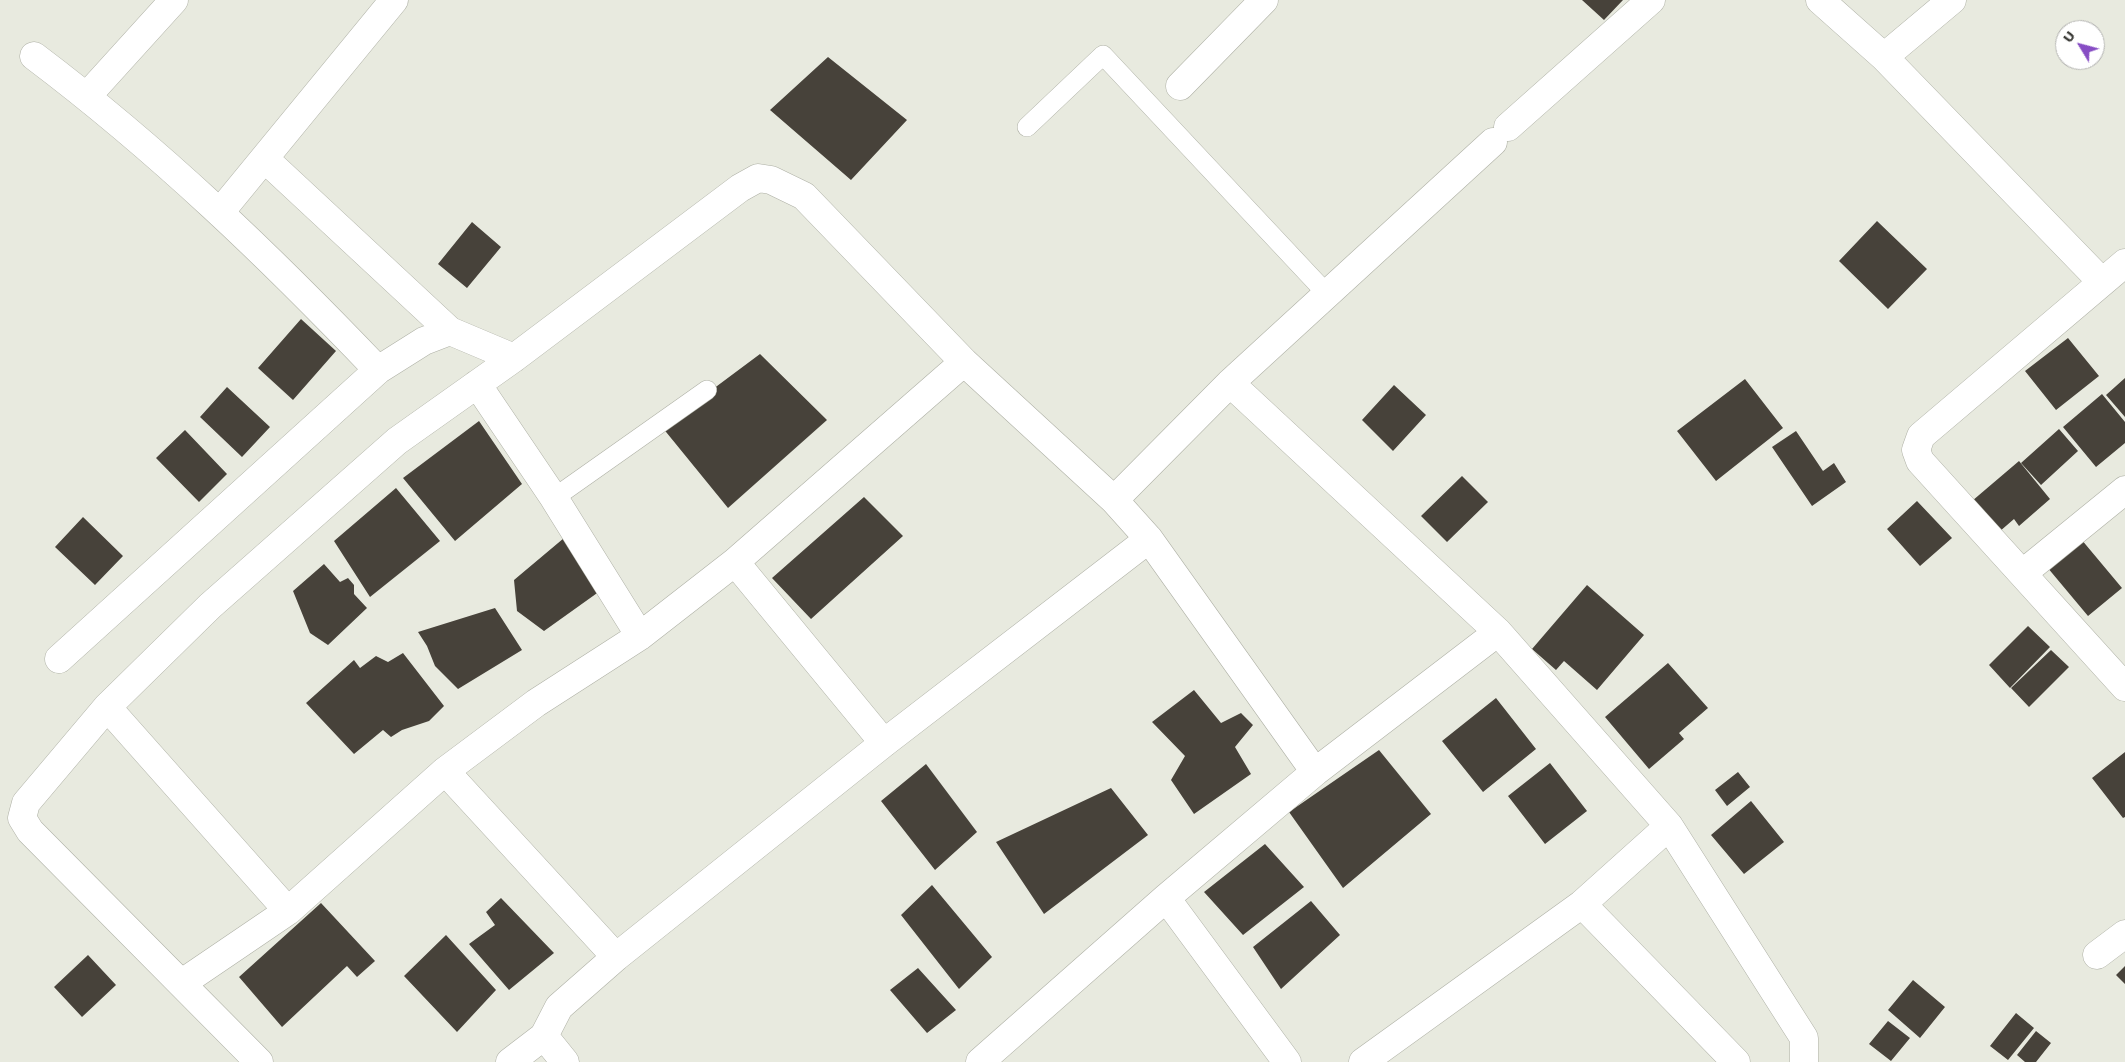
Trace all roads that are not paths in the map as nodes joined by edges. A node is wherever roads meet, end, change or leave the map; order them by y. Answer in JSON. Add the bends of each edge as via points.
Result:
{"nodes":[{"id":1,"x":174,"y":0,"type":"edge"},
{"id":2,"x":394,"y":0,"type":"edge"},
{"id":3,"x":1264,"y":0,"type":"edge"},
{"id":4,"x":1651,"y":0,"type":"edge"},
{"id":5,"x":1820,"y":0,"type":"edge"},
{"id":6,"x":1952,"y":0,"type":"edge"},
{"id":7,"x":34,"y":56,"type":"dead end"},
{"id":8,"x":1884,"y":57,"type":"junction"},
{"id":9,"x":1180,"y":86,"type":"dead end"},
{"id":10,"x":87,"y":96,"type":"junction"},
{"id":11,"x":1027,"y":128,"type":"dead end"},
{"id":12,"x":265,"y":159,"type":"junction"},
{"id":13,"x":221,"y":211,"type":"junction"},
{"id":14,"x":2125,"y":264,"type":"edge"},
{"id":15,"x":2102,"y":282,"type":"junction"},
{"id":16,"x":1327,"y":294,"type":"junction"},
{"id":17,"x":450,"y":332,"type":"junction"},
{"id":18,"x":514,"y":358,"type":"junction"},
{"id":19,"x":964,"y":362,"type":"junction"},
{"id":20,"x":378,"y":370,"type":"junction"},
{"id":21,"x":1230,"y":383,"type":"junction"},
{"id":22,"x":477,"y":384,"type":"junction"},
{"id":23,"x":706,"y":390,"type":"dead end"},
{"id":24,"x":2125,"y":490,"type":"edge"},
{"id":25,"x":554,"y":498,"type":"junction"},
{"id":26,"x":1114,"y":500,"type":"junction"},
{"id":27,"x":1149,"y":539,"type":"junction"},
{"id":28,"x":735,"y":562,"type":"junction"},
{"id":29,"x":2023,"y":573,"type":"junction"},
{"id":30,"x":1498,"y":632,"type":"junction"},
{"id":31,"x":640,"y":636,"type":"junction"},
{"id":32,"x":59,"y":659,"type":"dead end"},
{"id":33,"x":2125,"y":687,"type":"edge"},
{"id":34,"x":107,"y":707,"type":"junction"},
{"id":35,"x":884,"y":743,"type":"junction"},
{"id":36,"x":445,"y":772,"type":"junction"},
{"id":37,"x":1315,"y":772,"type":"junction"},
{"id":38,"x":1670,"y":826,"type":"junction"},
{"id":39,"x":1166,"y":898,"type":"junction"},
{"id":40,"x":1582,"y":904,"type":"junction"},
{"id":41,"x":288,"y":911,"type":"junction"},
{"id":42,"x":2125,"y":934,"type":"edge"},
{"id":43,"x":2098,"y":955,"type":"dead end"},
{"id":44,"x":616,"y":958,"type":"junction"},
{"id":45,"x":182,"y":983,"type":"junction"},
{"id":46,"x":544,"y":1036,"type":"junction"},
{"id":47,"x":259,"y":1062,"type":"edge"},
{"id":48,"x":510,"y":1062,"type":"edge"},
{"id":49,"x":565,"y":1062,"type":"edge"},
{"id":50,"x":980,"y":1062,"type":"edge"},
{"id":51,"x":1287,"y":1062,"type":"edge"},
{"id":52,"x":1363,"y":1062,"type":"edge"},
{"id":53,"x":1736,"y":1062,"type":"edge"},
{"id":54,"x":1804,"y":1062,"type":"edge"}],
"edges":[{"from":1,"to":10,"type":"street"},
{"from":2,"to":12,"type":"street"},
{"from":3,"to":9,"type":"street"},
{"from":4,"to":16,"type":"street"},
{"from":5,"to":8,"type":"street"},
{"from":6,"to":8,"type":"street"},
{"from":7,"to":10,"type":"street"},
{"from":8,"to":15,"type":"street"},
{"from":10,"to":13,"type":"street"},
{"from":11,"to":16,"type":"lane","via":[[1103,55]]},
{"from":12,"to":13,"type":"street"},
{"from":12,"to":17,"type":"street"},
{"from":13,"to":20,"type":"street"},
{"from":14,"to":15,"type":"street"},
{"from":15,"to":29,"type":"street","via":[[1921,436],[1916,450],[1920,461]]},
{"from":16,"to":21,"type":"street"},
{"from":17,"to":18,"type":"street"},
{"from":17,"to":20,"type":"street","via":[[424,341]]},
{"from":18,"to":19,"type":"street","via":[[740,188],[758,178],[787,186],[804,196]]},
{"from":18,"to":22,"type":"street"},
{"from":19,"to":26,"type":"street"},
{"from":19,"to":28,"type":"street"},
{"from":20,"to":32,"type":"street"},
{"from":21,"to":26,"type":"street"},
{"from":21,"to":30,"type":"street"},
{"from":22,"to":25,"type":"street"},
{"from":22,"to":34,"type":"street","via":[[397,441],[210,606]]},
{"from":23,"to":25,"type":"lane"},
{"from":24,"to":29,"type":"street"},
{"from":25,"to":31,"type":"street"},
{"from":26,"to":27,"type":"street"},
{"from":27,"to":35,"type":"street"},
{"from":27,"to":37,"type":"street"},
{"from":28,"to":31,"type":"street"},
{"from":28,"to":35,"type":"street"},
{"from":29,"to":33,"type":"street"},
{"from":30,"to":37,"type":"street"},
{"from":30,"to":38,"type":"street"},
{"from":31,"to":36,"type":"street","via":[[536,703]]},
{"from":34,"to":41,"type":"street"},
{"from":34,"to":45,"type":"street","via":[[26,803],[22,818],[30,831]]},
{"from":35,"to":44,"type":"street"},
{"from":36,"to":41,"type":"street"},
{"from":36,"to":44,"type":"street"},
{"from":37,"to":39,"type":"street"},
{"from":38,"to":40,"type":"street"},
{"from":38,"to":54,"type":"street","via":[[1804,1038]]},
{"from":39,"to":50,"type":"street"},
{"from":39,"to":51,"type":"street"},
{"from":40,"to":52,"type":"street"},
{"from":40,"to":53,"type":"street"},
{"from":41,"to":45,"type":"street"},
{"from":42,"to":43,"type":"street"},
{"from":44,"to":46,"type":"street","via":[[559,1007]]},
{"from":45,"to":47,"type":"street"},
{"from":46,"to":48,"type":"street"},
{"from":46,"to":49,"type":"street"}]}
